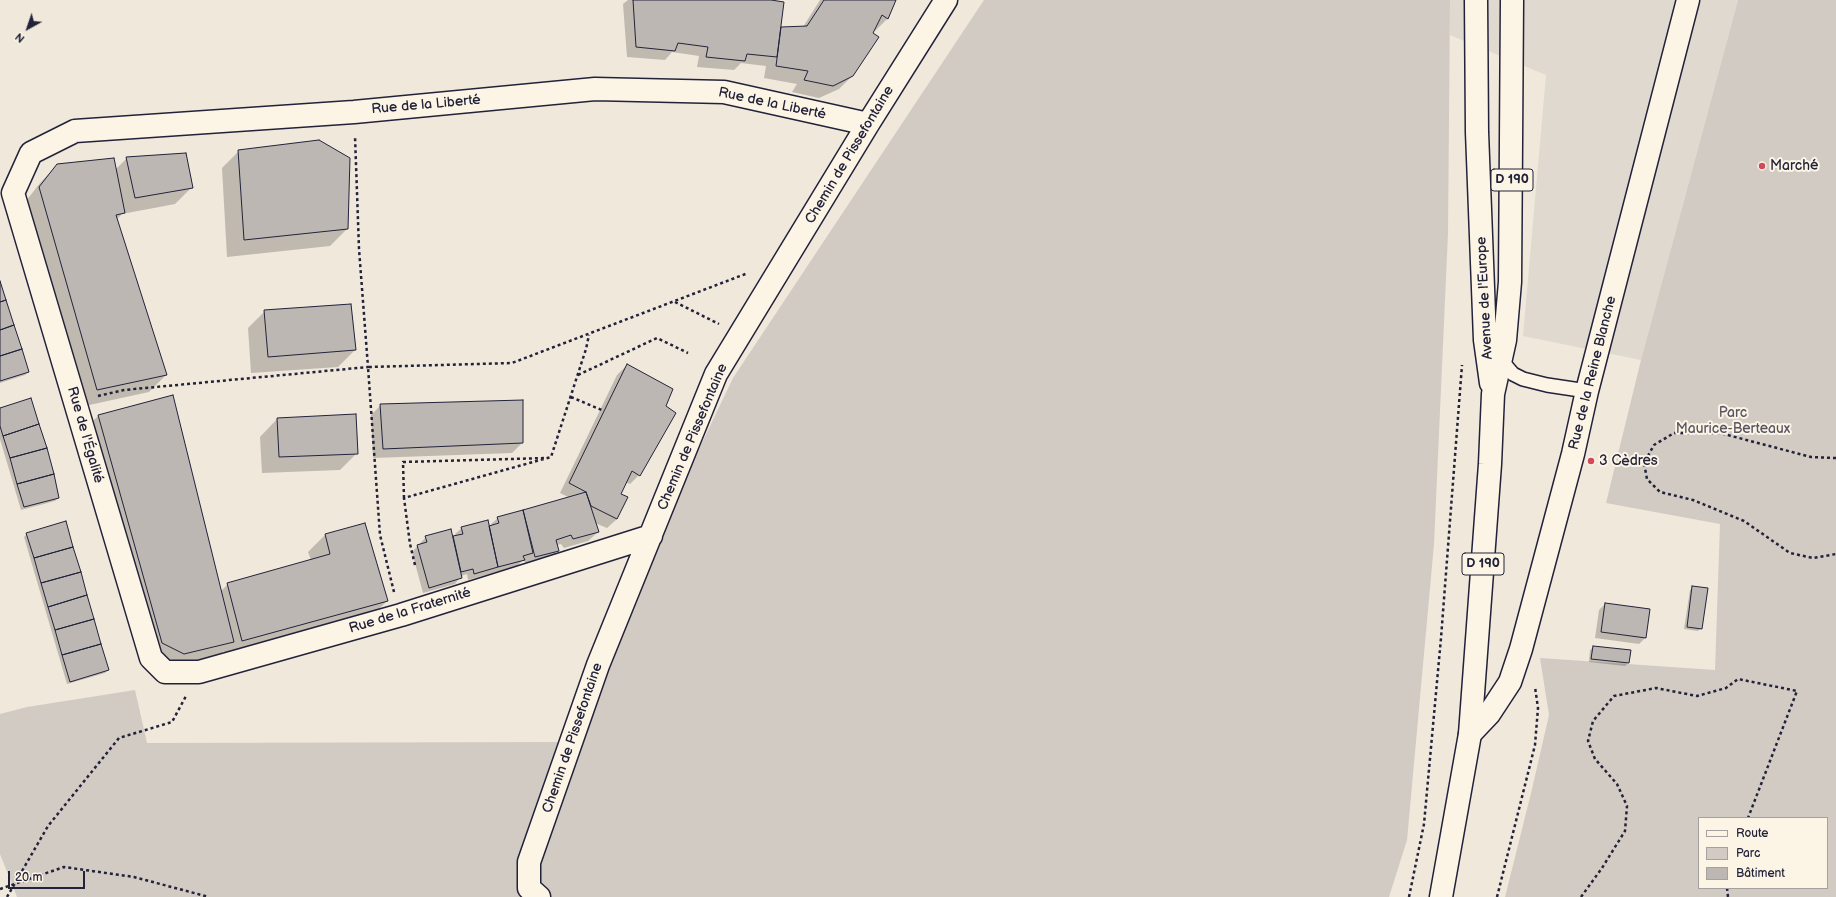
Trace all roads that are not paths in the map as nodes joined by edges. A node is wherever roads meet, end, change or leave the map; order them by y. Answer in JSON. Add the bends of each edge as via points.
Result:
{"nodes":[{"id":1,"x":946,"y":0,"type":"edge"},
{"id":2,"x":1476,"y":0,"type":"edge"},
{"id":3,"x":1512,"y":0,"type":"edge"},
{"id":4,"x":1688,"y":0,"type":"edge"},
{"id":5,"x":868,"y":124,"type":"junction"},
{"id":6,"x":13,"y":193,"type":"joint"},
{"id":7,"x":1501,"y":360,"type":"junction"},
{"id":8,"x":1587,"y":390,"type":"junction"},
{"id":9,"x":1493,"y":394,"type":"junction"},
{"id":10,"x":651,"y":536,"type":"junction"},
{"id":11,"x":165,"y":672,"type":"joint"},
{"id":12,"x":1470,"y":734,"type":"junction"},
{"id":13,"x":534,"y":893,"type":"edge"},
{"id":14,"x":1441,"y":897,"type":"edge"}],
"edges":[{"from":1,"to":5,"type":"street","name":"Chemin de Pissefontaine"},
{"from":2,"to":9,"type":"street","name":"Avenue de l'Europe","number":"D 190","via":[[1477,132],[1484,340]]},
{"from":3,"to":7,"type":"street","name":"Avenue de l'Europe","number":"D 190","via":[[1510,282]]},
{"from":4,"to":8,"type":"street","name":"Rue de la Reine Blanche"},
{"from":5,"to":6,"type":"street","name":"Rue de la Liberté","via":[[724,92],[595,90],[354,112],[75,131],[31,152]]},
{"from":5,"to":10,"type":"street","name":"Chemin de Pissefontaine","via":[[716,374]]},
{"from":6,"to":11,"type":"street","name":"Rue de l'Égalité","via":[[151,658]]},
{"from":7,"to":8,"type":"lane","via":[[1513,374],[1523,379]]},
{"from":7,"to":9,"type":"street","name":"Avenue de l'Europe","number":"D 190"},
{"from":8,"to":12,"type":"street","name":"Rue de la Reine Blanche","via":[[1573,454],[1510,682],[1489,714]]},
{"from":9,"to":12,"type":"street","number":"D 190"},
{"from":10,"to":11,"type":"street","name":"Rue de la Fraternité","via":[[400,615],[199,672]]},
{"from":10,"to":13,"type":"street","name":"Chemin de Pissefontaine","via":[[598,665],[529,862]]},
{"from":12,"to":14,"type":"street","number":"D 190"}]}
